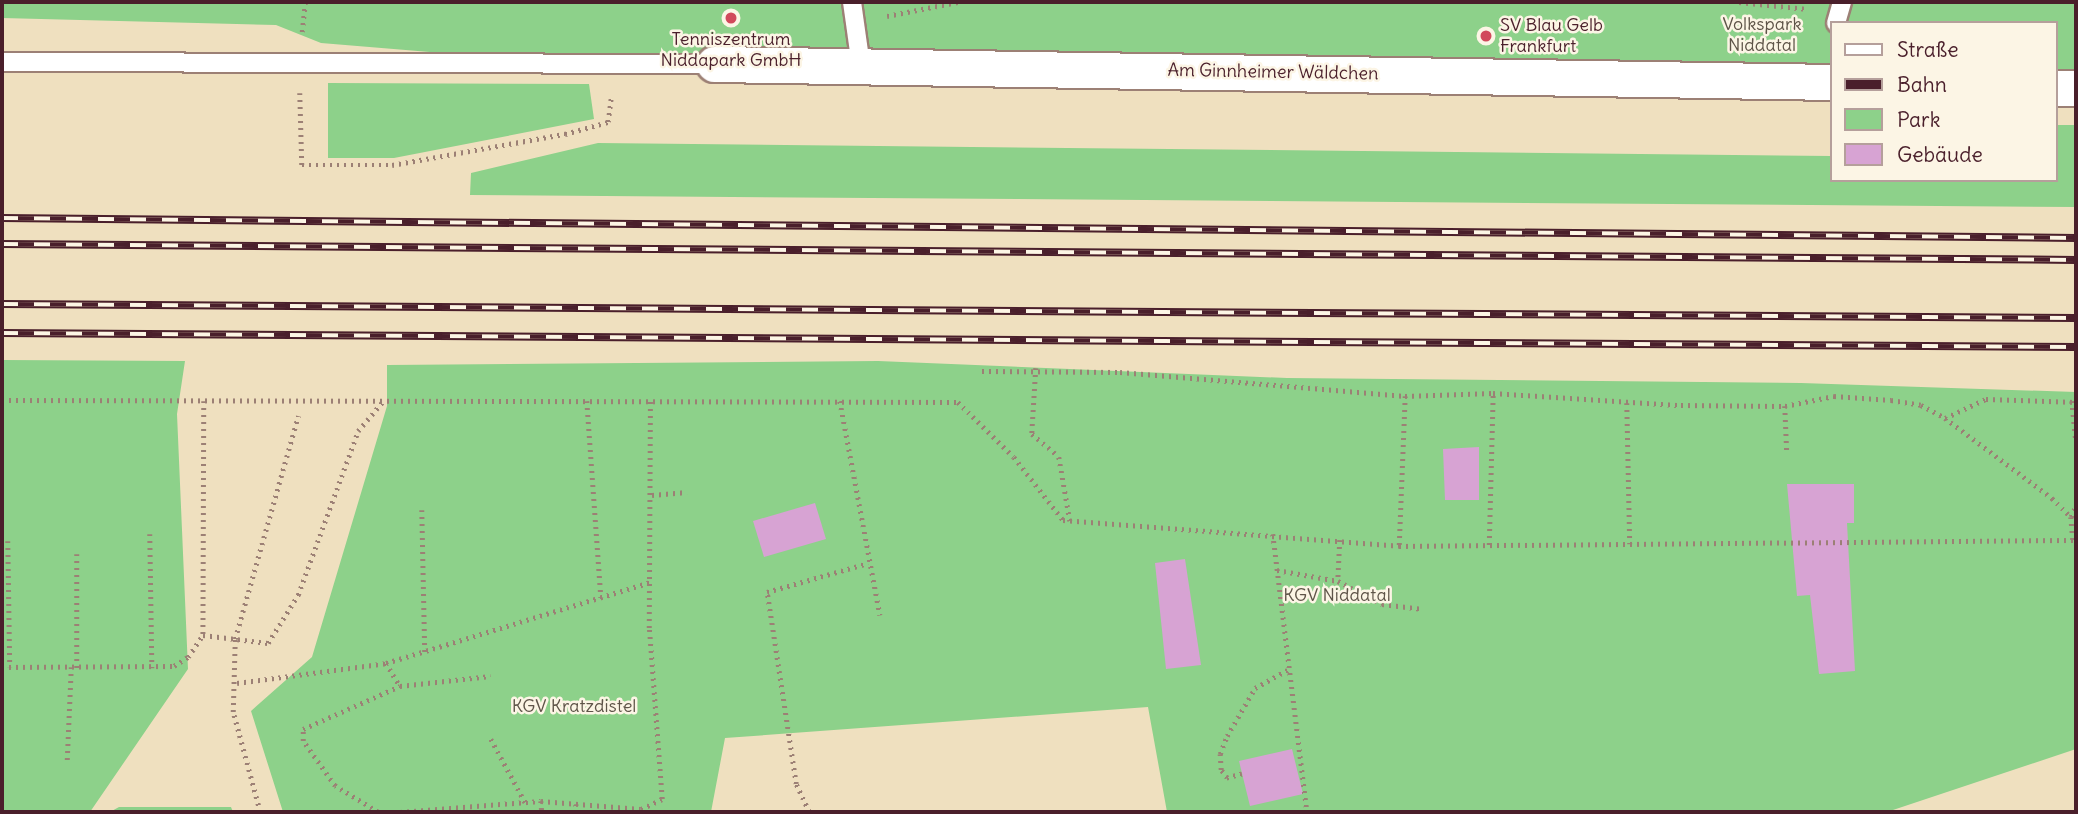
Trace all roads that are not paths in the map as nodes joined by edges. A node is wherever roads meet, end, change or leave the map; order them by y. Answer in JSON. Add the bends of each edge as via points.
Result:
{"nodes":[{"id":1,"x":852,"y":2,"type":"edge"},
{"id":2,"x":2,"y":62,"type":"edge"},
{"id":3,"x":714,"y":64,"type":"joint"},
{"id":4,"x":861,"y":66,"type":"junction"},
{"id":5,"x":1829,"y":82,"type":"edge"},
{"id":6,"x":2057,"y":88,"type":"edge"},
{"id":7,"x":2076,"y":88,"type":"edge"}],
"edges":[{"from":1,"to":4,"type":"lane"},
{"from":2,"to":3,"type":"lane"},
{"from":3,"to":4,"type":"street","name":"Am Ginnheimer Wäldchen"},
{"from":4,"to":5,"type":"street","name":"Am Ginnheimer Wäldchen"},
{"from":6,"to":7,"type":"street"}]}
